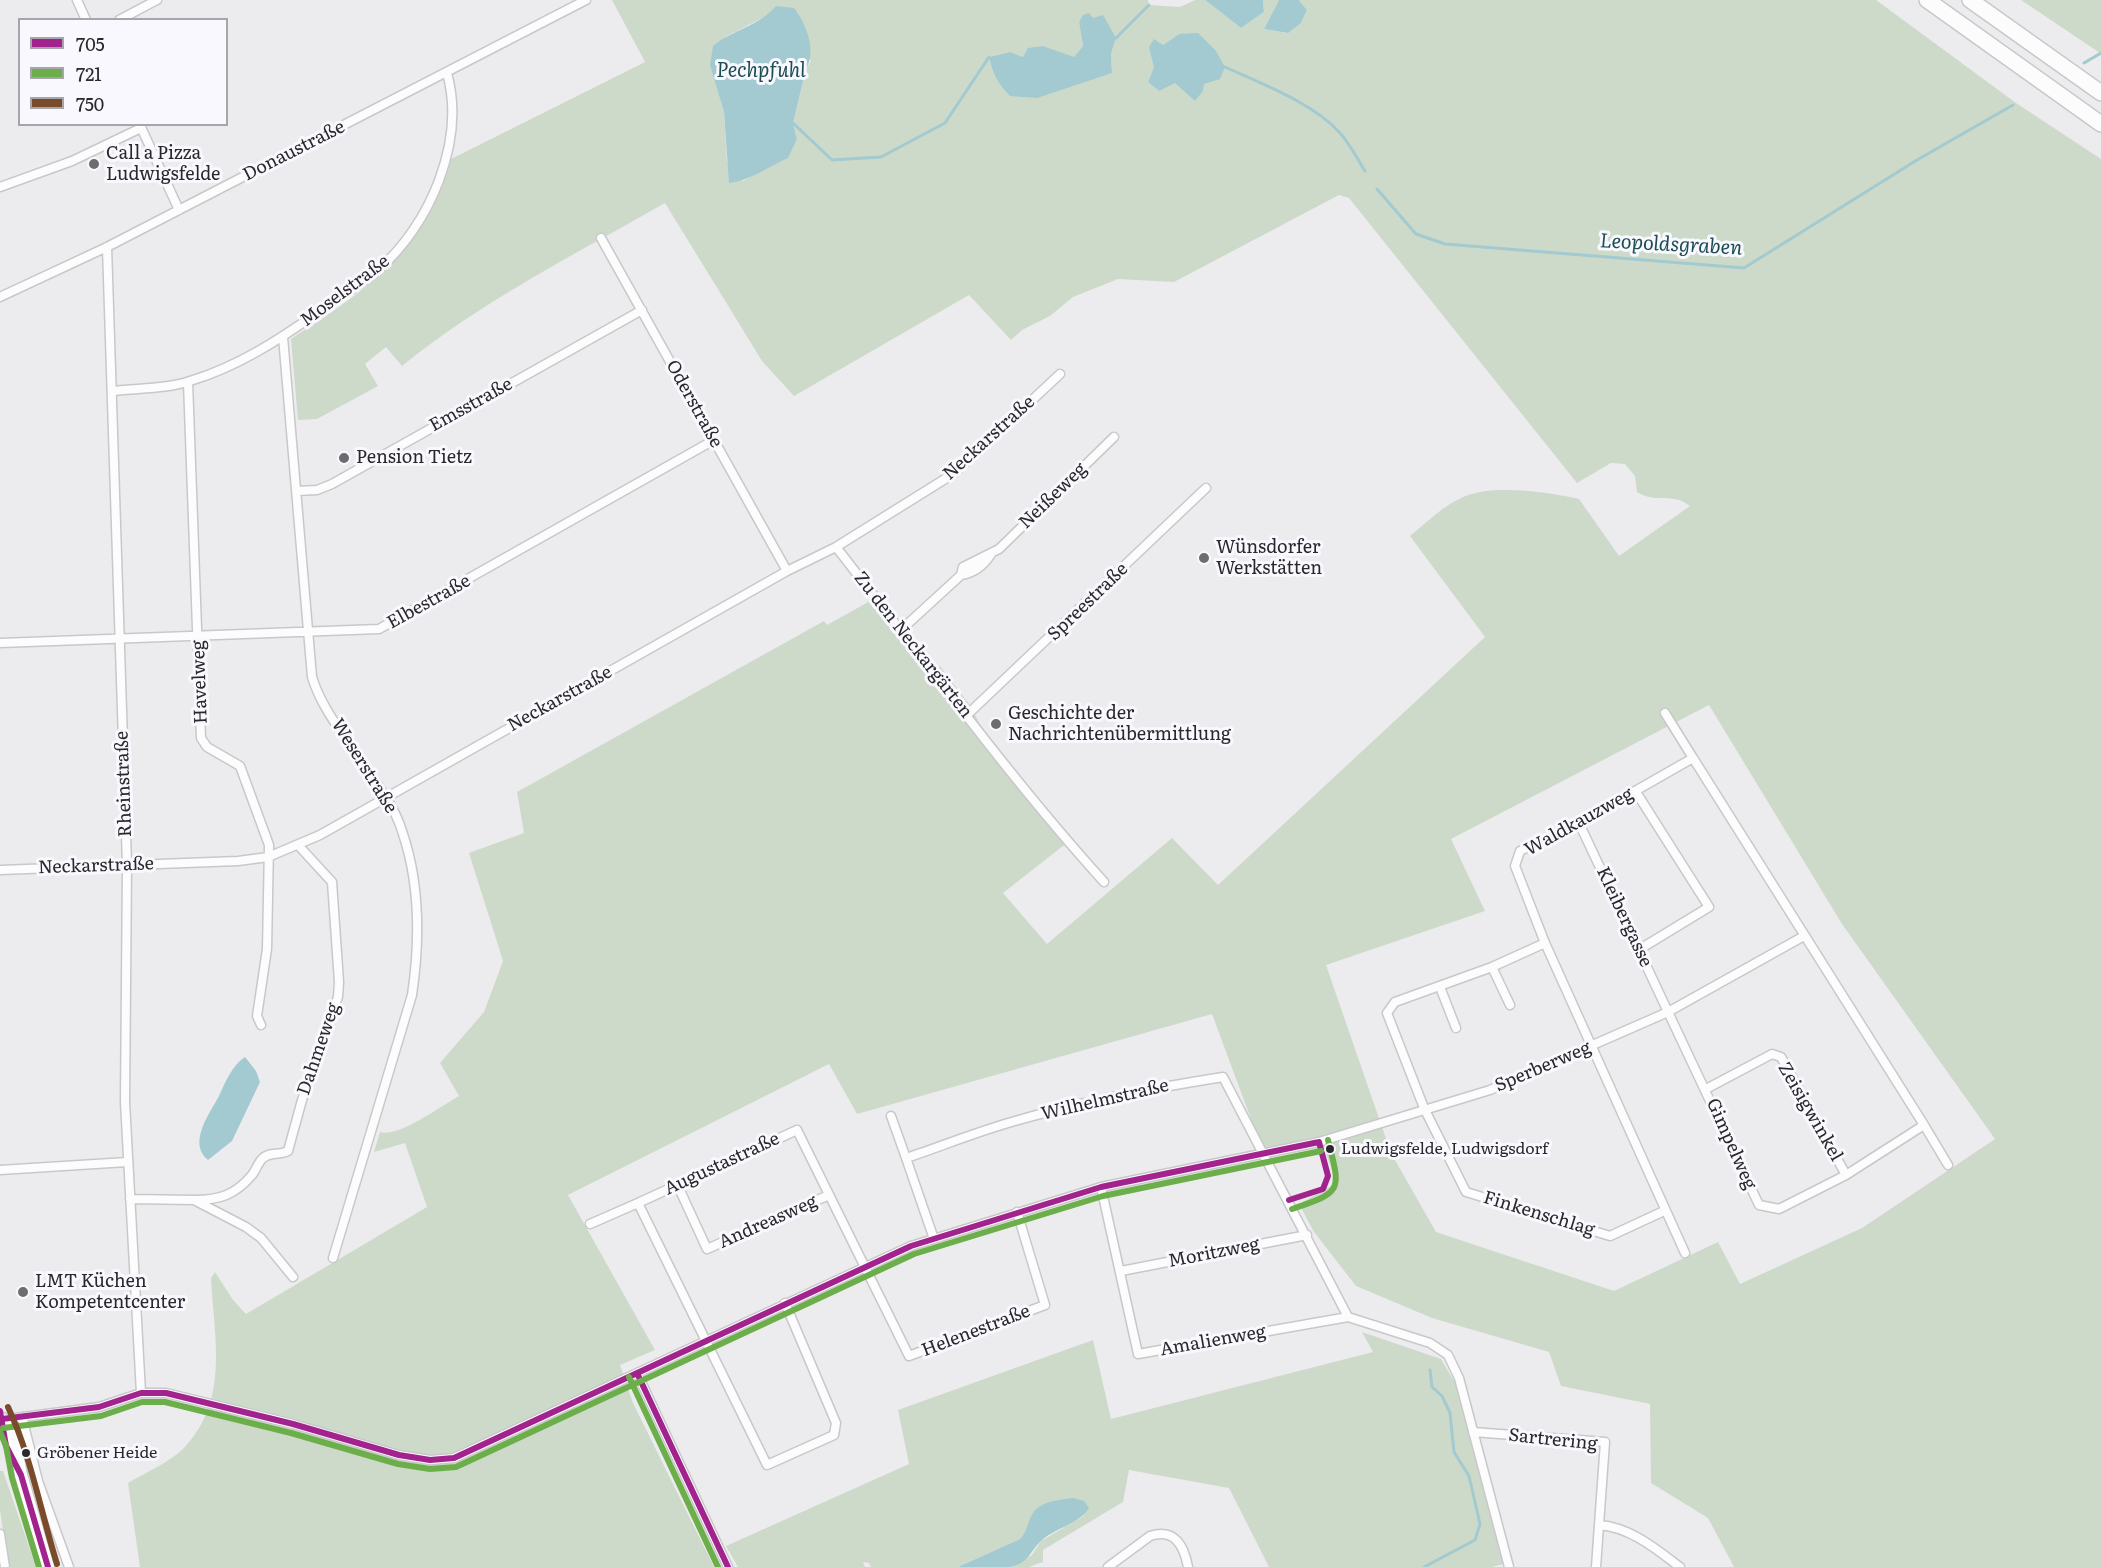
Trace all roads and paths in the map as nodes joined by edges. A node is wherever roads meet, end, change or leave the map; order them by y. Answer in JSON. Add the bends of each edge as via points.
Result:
{"nodes":[{"id":1,"x":77,"y":0,"type":"edge"},
{"id":2,"x":157,"y":0,"type":"edge"},
{"id":3,"x":586,"y":0,"type":"edge"},
{"id":4,"x":1928,"y":0,"type":"edge"},
{"id":5,"x":1970,"y":0,"type":"edge"},
{"id":6,"x":85,"y":18,"type":"edge"},
{"id":7,"x":123,"y":18,"type":"edge"},
{"id":8,"x":447,"y":73,"type":"junction"},
{"id":9,"x":2101,"y":93,"type":"edge"},
{"id":10,"x":2101,"y":124,"type":"edge"},
{"id":11,"x":140,"y":126,"type":"edge"},
{"id":12,"x":0,"y":187,"type":"edge"},
{"id":13,"x":179,"y":210,"type":"junction"},
{"id":14,"x":601,"y":238,"type":"dead end"},
{"id":15,"x":107,"y":247,"type":"junction"},
{"id":16,"x":0,"y":297,"type":"edge"},
{"id":17,"x":642,"y":310,"type":"junction"},
{"id":18,"x":283,"y":337,"type":"junction"},
{"id":19,"x":1060,"y":374,"type":"dead end"},
{"id":20,"x":188,"y":382,"type":"junction"},
{"id":21,"x":114,"y":391,"type":"junction"},
{"id":22,"x":1114,"y":437,"type":"dead end"},
{"id":23,"x":714,"y":440,"type":"junction"},
{"id":24,"x":1206,"y":488,"type":"dead end"},
{"id":25,"x":297,"y":491,"type":"junction"},
{"id":26,"x":836,"y":547,"type":"junction"},
{"id":27,"x":787,"y":571,"type":"junction"},
{"id":28,"x":901,"y":630,"type":"junction"},
{"id":29,"x":307,"y":633,"type":"junction"},
{"id":30,"x":198,"y":637,"type":"junction"},
{"id":31,"x":120,"y":639,"type":"junction"},
{"id":32,"x":0,"y":643,"type":"edge"},
{"id":33,"x":1665,"y":713,"type":"dead end"},
{"id":34,"x":968,"y":714,"type":"junction"},
{"id":35,"x":1693,"y":758,"type":"junction"},
{"id":36,"x":1636,"y":792,"type":"junction"},
{"id":37,"x":387,"y":798,"type":"junction"},
{"id":38,"x":1579,"y":823,"type":"junction"},
{"id":39,"x":298,"y":845,"type":"junction"},
{"id":40,"x":268,"y":856,"type":"junction"},
{"id":41,"x":127,"y":866,"type":"junction"},
{"id":42,"x":0,"y":870,"type":"edge"},
{"id":43,"x":1104,"y":882,"type":"dead end"},
{"id":44,"x":1804,"y":936,"type":"junction"},
{"id":45,"x":1545,"y":943,"type":"junction"},
{"id":46,"x":1640,"y":950,"type":"junction"},
{"id":47,"x":1492,"y":967,"type":"junction"},
{"id":48,"x":1440,"y":987,"type":"junction"},
{"id":49,"x":1510,"y":1005,"type":"dead end"},
{"id":50,"x":1668,"y":1012,"type":"junction"},
{"id":51,"x":261,"y":1026,"type":"dead end"},
{"id":52,"x":1456,"y":1028,"type":"dead end"},
{"id":53,"x":1593,"y":1045,"type":"junction"},
{"id":54,"x":1707,"y":1089,"type":"junction"},
{"id":55,"x":1424,"y":1108,"type":"junction"},
{"id":56,"x":891,"y":1116,"type":"dead end"},
{"id":57,"x":1924,"y":1125,"type":"junction"},
{"id":58,"x":1264,"y":1154,"type":"junction"},
{"id":59,"x":906,"y":1158,"type":"junction"},
{"id":60,"x":127,"y":1162,"type":"junction"},
{"id":61,"x":1948,"y":1165,"type":"dead end"},
{"id":62,"x":0,"y":1170,"type":"edge"},
{"id":63,"x":1846,"y":1175,"type":"junction"},
{"id":64,"x":677,"y":1184,"type":"junction"},
{"id":65,"x":1101,"y":1187,"type":"junction"},
{"id":66,"x":829,"y":1195,"type":"junction"},
{"id":67,"x":130,"y":1199,"type":"junction"},
{"id":68,"x":195,"y":1200,"type":"junction"},
{"id":69,"x":638,"y":1203,"type":"junction"},
{"id":70,"x":1664,"y":1211,"type":"junction"},
{"id":71,"x":1017,"y":1212,"type":"junction"},
{"id":72,"x":590,"y":1224,"type":"dead end"},
{"id":73,"x":1307,"y":1235,"type":"junction"},
{"id":74,"x":933,"y":1239,"type":"junction"},
{"id":75,"x":1685,"y":1253,"type":"dead end"},
{"id":76,"x":333,"y":1258,"type":"dead end"},
{"id":77,"x":866,"y":1267,"type":"junction"},
{"id":78,"x":1121,"y":1271,"type":"junction"},
{"id":79,"x":293,"y":1277,"type":"dead end"},
{"id":80,"x":785,"y":1303,"type":"junction"},
{"id":81,"x":1348,"y":1317,"type":"junction"},
{"id":82,"x":706,"y":1339,"type":"junction"},
{"id":83,"x":637,"y":1373,"type":"junction"},
{"id":84,"x":141,"y":1393,"type":"junction"},
{"id":85,"x":1,"y":1417,"type":"edge"},
{"id":86,"x":22,"y":1417,"type":"junction"},
{"id":87,"x":1473,"y":1432,"type":"junction"},
{"id":88,"x":1599,"y":1526,"type":"junction"},
{"id":89,"x":0,"y":1534,"type":"edge"},
{"id":90,"x":5,"y":1567,"type":"edge"},
{"id":91,"x":48,"y":1567,"type":"edge"},
{"id":92,"x":69,"y":1567,"type":"edge"},
{"id":93,"x":728,"y":1567,"type":"edge"},
{"id":94,"x":1108,"y":1567,"type":"edge"},
{"id":95,"x":1188,"y":1567,"type":"edge"},
{"id":96,"x":1509,"y":1567,"type":"edge"},
{"id":97,"x":1596,"y":1567,"type":"edge"},
{"id":98,"x":1680,"y":1567,"type":"edge"}],
"edges":[{"from":1,"to":6,"type":"street"},
{"from":2,"to":7,"type":"street"},
{"from":3,"to":8,"type":"street","name":"Donaustraße"},
{"from":4,"to":10,"type":"highway"},
{"from":5,"to":9,"type":"highway"},
{"from":8,"to":13,"type":"street","name":"Donaustraße"},
{"from":8,"to":18,"type":"street","name":"Moselstraße","via":[[453,93],[446,160],[419,219],[378,270]]},
{"from":11,"to":12,"type":"street","via":[[72,161]]},
{"from":11,"to":13,"type":"street"},
{"from":13,"to":15,"type":"street","name":"Donaustraße"},
{"from":14,"to":17,"type":"street","name":"Oderstraße"},
{"from":15,"to":16,"type":"street","name":"Donaustraße"},
{"from":15,"to":21,"type":"street","name":"Rheinstraße"},
{"from":17,"to":23,"type":"street","name":"Oderstraße"},
{"from":17,"to":25,"type":"street","name":"Emsstraße","via":[[332,484]]},
{"from":18,"to":20,"type":"street","name":"Moselstraße","via":[[230,366]]},
{"from":18,"to":25,"type":"street","name":"Weserstraße"},
{"from":19,"to":26,"type":"street","name":"Neckarstraße","via":[[953,474]]},
{"from":20,"to":21,"type":"street","name":"Moselstraße"},
{"from":20,"to":30,"type":"street","name":"Havelweg"},
{"from":21,"to":31,"type":"street","name":"Rheinstraße"},
{"from":22,"to":28,"type":"street","name":"Neißeweg","via":[[991,554],[963,567],[961,575]]},
{"from":23,"to":27,"type":"street","name":"Oderstraße"},
{"from":23,"to":29,"type":"street","name":"Elbestraße","via":[[379,629]]},
{"from":24,"to":34,"type":"street","name":"Spreestraße"},
{"from":25,"to":29,"type":"street","name":"Weserstraße"},
{"from":26,"to":27,"type":"street","name":"Neckarstraße"},
{"from":26,"to":28,"type":"street","name":"Zu den Neckargärten"},
{"from":27,"to":37,"type":"street","name":"Neckarstraße"},
{"from":28,"to":34,"type":"street","name":"Zu den Neckargärten"},
{"from":29,"to":30,"type":"street","name":"Elbestraße"},
{"from":29,"to":37,"type":"street","name":"Weserstraße","via":[[316,689]]},
{"from":30,"to":31,"type":"street","name":"Elbestraße"},
{"from":30,"to":40,"type":"street","name":"Havelweg","via":[[201,738],[207,747],[240,766],[269,845]]},
{"from":31,"to":32,"type":"street","name":"Elbestraße"},
{"from":31,"to":41,"type":"street","name":"Rheinstraße"},
{"from":33,"to":35,"type":"street"},
{"from":34,"to":43,"type":"street","name":"Zu den Neckargärten"},
{"from":35,"to":36,"type":"street","name":"Waldkauzweg"},
{"from":35,"to":44,"type":"street"},
{"from":36,"to":38,"type":"street","name":"Waldkauzweg"},
{"from":36,"to":46,"type":"street","via":[[1709,907]]},
{"from":37,"to":39,"type":"street","name":"Neckarstraße"},
{"from":37,"to":76,"type":"street","name":"Weserstraße","via":[[402,830],[412,866],[418,950],[409,1006]]},
{"from":38,"to":45,"type":"street","name":"Waldkauzweg","via":[[1520,851],[1515,866]]},
{"from":38,"to":46,"type":"street","name":"Kleibergasse"},
{"from":39,"to":40,"type":"street","name":"Neckarstraße"},
{"from":39,"to":68,"type":"street","name":"Dahmeweg","via":[[332,882],[338,997],[288,1151],[261,1159],[253,1174],[228,1196]]},
{"from":40,"to":41,"type":"street","name":"Neckarstraße"},
{"from":40,"to":51,"type":"street","name":"Havelweg","via":[[267,949],[257,1016]]},
{"from":41,"to":42,"type":"street","name":"Neckarstraße"},
{"from":41,"to":60,"type":"street","name":"Rheinstraße"},
{"from":44,"to":50,"type":"street","name":"Sperberweg"},
{"from":44,"to":57,"type":"street"},
{"from":45,"to":47,"type":"street"},
{"from":45,"to":53,"type":"street","name":"Waldkauzweg"},
{"from":46,"to":50,"type":"street","name":"Kleibergasse"},
{"from":47,"to":48,"type":"street"},
{"from":47,"to":49,"type":"street"},
{"from":48,"to":52,"type":"street"},
{"from":48,"to":55,"type":"street","name":"Finkenschlag","via":[[1395,1002],[1387,1013]]},
{"from":50,"to":53,"type":"street","name":"Sperberweg"},
{"from":50,"to":54,"type":"street","name":"Gimpelweg"},
{"from":53,"to":55,"type":"street","name":"Sperberweg","via":[[1491,1090]]},
{"from":53,"to":70,"type":"street"},
{"from":54,"to":63,"type":"street","name":"Zeisigwinkel","via":[[1772,1054],[1781,1057]]},
{"from":54,"to":63,"type":"street","name":"Gimpelweg","via":[[1759,1205],[1779,1209]]},
{"from":55,"to":58,"type":"street","name":"Sperberweg","via":[[1319,1142]]},
{"from":55,"to":70,"type":"street","name":"Finkenschlag","via":[[1466,1192],[1610,1236]]},
{"from":56,"to":59,"type":"street"},
{"from":57,"to":61,"type":"street"},
{"from":57,"to":63,"type":"street","name":"Gimpelweg"},
{"from":58,"to":59,"type":"street","name":"Wilhelmstraße","via":[[1223,1077],[1143,1089],[1013,1121]]},
{"from":58,"to":65,"type":"street","name":"Sperberweg"},
{"from":58,"to":73,"type":"street"},
{"from":59,"to":74,"type":"street"},
{"from":60,"to":62,"type":"street"},
{"from":60,"to":67,"type":"street","name":"Rheinstraße"},
{"from":64,"to":66,"type":"street","name":"Augustastraße","via":[[797,1130]]},
{"from":64,"to":66,"type":"street","name":"Andreasweg","via":[[707,1249]]},
{"from":64,"to":69,"type":"street","name":"Augustastraße"},
{"from":65,"to":71,"type":"street","name":"Sperberweg"},
{"from":65,"to":78,"type":"street","name":"Amalienweg"},
{"from":66,"to":77,"type":"street","name":"Augustastraße"},
{"from":67,"to":68,"type":"street"},
{"from":67,"to":84,"type":"street","name":"Rheinstraße"},
{"from":68,"to":79,"type":"street","via":[[261,1238]]},
{"from":69,"to":72,"type":"street","name":"Augustastraße"},
{"from":69,"to":82,"type":"street"},
{"from":70,"to":75,"type":"street"},
{"from":71,"to":74,"type":"street","name":"Sperberweg"},
{"from":71,"to":77,"type":"street","name":"Helenestraße","via":[[1045,1305],[909,1356]]},
{"from":73,"to":78,"type":"street","name":"Moritzweg"},
{"from":73,"to":81,"type":"street"},
{"from":74,"to":77,"type":"street","name":"Sperberweg"},
{"from":77,"to":80,"type":"street","name":"Sperberweg"},
{"from":78,"to":81,"type":"street","name":"Amalienweg","via":[[1138,1354]]},
{"from":80,"to":82,"type":"street","name":"Sperberweg"},
{"from":80,"to":82,"type":"street","via":[[836,1423],[834,1435],[767,1465]]},
{"from":81,"to":87,"type":"street","via":[[1430,1343],[1448,1355],[1459,1378]]},
{"from":82,"to":83,"type":"street","name":"Sperberweg"},
{"from":83,"to":84,"type":"street","name":"Sperberweg","via":[[454,1458],[430,1460],[188,1397]]},
{"from":83,"to":93,"type":"street"},
{"from":84,"to":86,"type":"street","via":[[99,1407]]},
{"from":85,"to":86,"type":"street"},
{"from":85,"to":91,"type":"main road","via":[[6,1446],[21,1475]]},
{"from":86,"to":92,"type":"street","via":[[38,1481]]},
{"from":87,"to":88,"type":"street","name":"Sartrering","via":[[1605,1442]]},
{"from":87,"to":96,"type":"street"},
{"from":88,"to":97,"type":"street"},
{"from":88,"to":98,"type":"street","via":[[1611,1526],[1636,1536]]},
{"from":89,"to":90,"type":"street"},
{"from":94,"to":95,"type":"street","via":[[1158,1533],[1180,1541]]}]}
